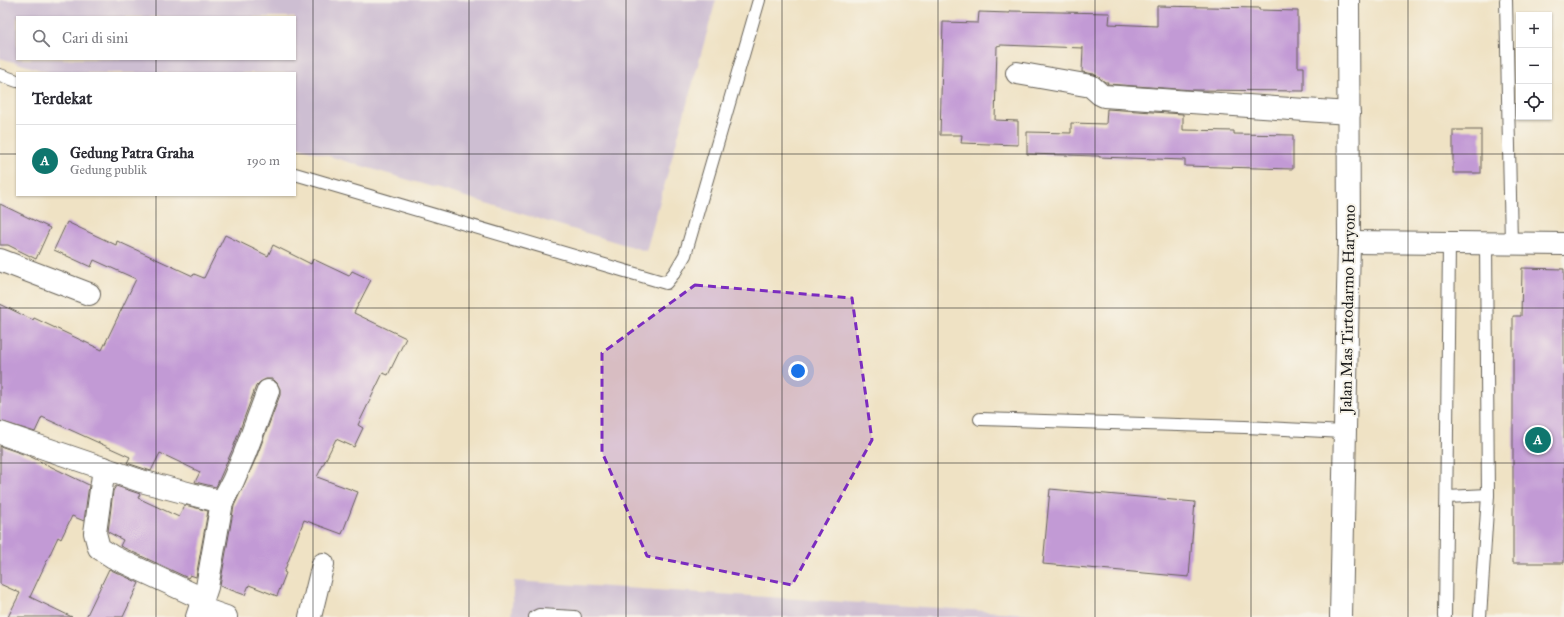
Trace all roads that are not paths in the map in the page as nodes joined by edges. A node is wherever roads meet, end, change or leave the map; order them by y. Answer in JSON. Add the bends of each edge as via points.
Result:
{"nodes":[{"id":1,"x":759,"y":0,"type":"edge"},
{"id":2,"x":1348,"y":0,"type":"edge"},
{"id":3,"x":1506,"y":0,"type":"edge"},
{"id":4,"x":1018,"y":73,"type":"dead end"},
{"id":5,"x":0,"y":75,"type":"edge"},
{"id":6,"x":16,"y":81,"type":"edge"},
{"id":7,"x":1349,"y":113,"type":"junction"},
{"id":8,"x":296,"y":174,"type":"edge"},
{"id":9,"x":1349,"y":242,"type":"junction"},
{"id":10,"x":1449,"y":244,"type":"junction"},
{"id":11,"x":1486,"y":244,"type":"junction"},
{"id":12,"x":1511,"y":244,"type":"junction"},
{"id":13,"x":1564,"y":244,"type":"edge"},
{"id":14,"x":0,"y":260,"type":"edge"},
{"id":15,"x":89,"y":294,"type":"dead end"},
{"id":16,"x":268,"y":391,"type":"dead end"},
{"id":17,"x":980,"y":419,"type":"dead end"},
{"id":18,"x":1344,"y":432,"type":"junction"},
{"id":19,"x":0,"y":433,"type":"edge"},
{"id":20,"x":104,"y":468,"type":"junction"},
{"id":21,"x":1488,"y":495,"type":"junction"},
{"id":22,"x":1447,"y":497,"type":"junction"},
{"id":23,"x":222,"y":502,"type":"junction"},
{"id":24,"x":323,"y":564,"type":"dead end"},
{"id":25,"x":200,"y":608,"type":"edge"},
{"id":26,"x":226,"y":617,"type":"edge"},
{"id":27,"x":310,"y":617,"type":"edge"},
{"id":28,"x":536,"y":617,"type":"edge"},
{"id":29,"x":575,"y":617,"type":"edge"},
{"id":30,"x":1341,"y":617,"type":"edge"},
{"id":31,"x":1445,"y":617,"type":"edge"},
{"id":32,"x":1480,"y":617,"type":"edge"}],
"edges":[{"from":1,"to":8,"type":"lane","via":[[684,255],[666,282]]},
{"from":2,"to":7,"type":"main road","name":"Jalan Mas Tirtodarmo Haryono"},
{"from":3,"to":12,"type":"lane"},
{"from":4,"to":7,"type":"main road","via":[[1091,86],[1104,96]]},
{"from":5,"to":6,"type":"lane"},
{"from":7,"to":9,"type":"main road","name":"Jalan Mas Tirtodarmo Haryono"},
{"from":9,"to":10,"type":"main road"},
{"from":9,"to":18,"type":"main road","name":"Jalan Mas Tirtodarmo Haryono"},
{"from":10,"to":11,"type":"main road"},
{"from":10,"to":22,"type":"lane"},
{"from":11,"to":12,"type":"main road"},
{"from":11,"to":21,"type":"lane"},
{"from":12,"to":13,"type":"main road"},
{"from":14,"to":15,"type":"main road"},
{"from":16,"to":23,"type":"main road","via":[[245,453]]},
{"from":17,"to":18,"type":"lane"},
{"from":18,"to":30,"type":"main road","name":"Jalan Mas Tirtodarmo Haryono"},
{"from":19,"to":20,"type":"main road"},
{"from":20,"to":23,"type":"main road","via":[[141,481]]},
{"from":20,"to":25,"type":"main road","via":[[95,534],[99,548]]},
{"from":21,"to":22,"type":"lane"},
{"from":21,"to":32,"type":"lane"},
{"from":22,"to":31,"type":"lane"},
{"from":23,"to":25,"type":"main road","via":[[212,563]]},
{"from":24,"to":27,"type":"main road"},
{"from":25,"to":26,"type":"main road"},
{"from":28,"to":29,"type":"lane"}]}
